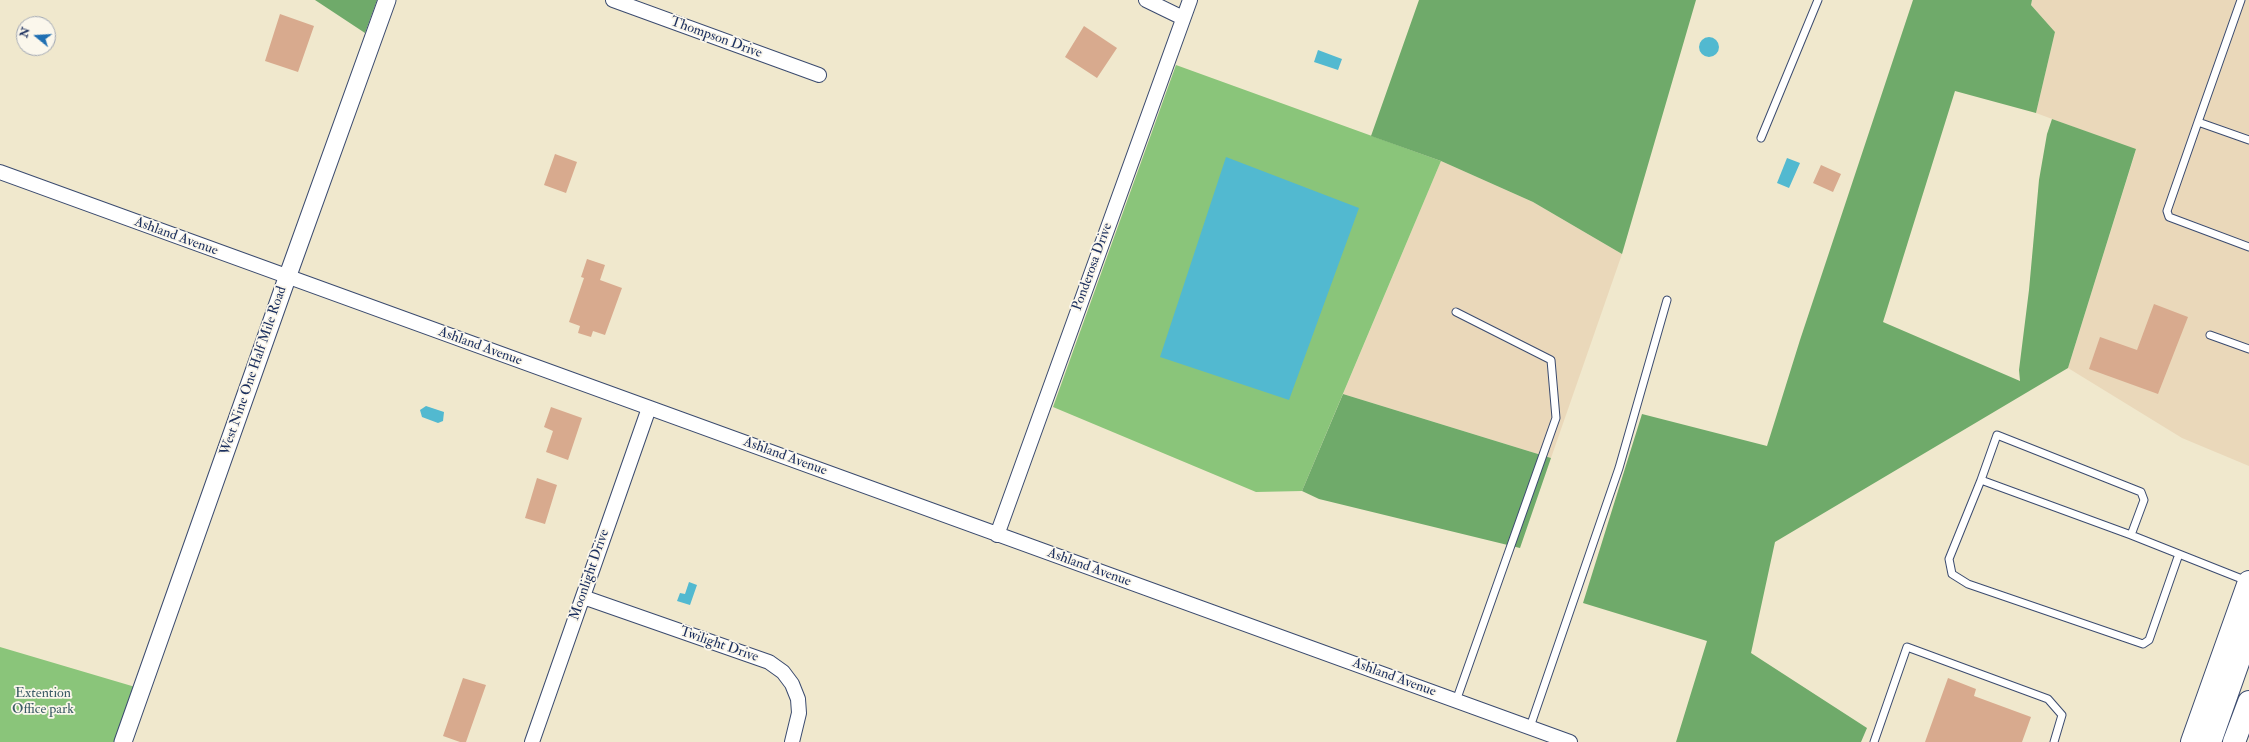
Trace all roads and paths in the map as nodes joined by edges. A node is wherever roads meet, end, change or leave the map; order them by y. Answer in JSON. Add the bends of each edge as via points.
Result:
{"nodes":[{"id":1,"x":388,"y":0,"type":"edge"},
{"id":2,"x":613,"y":0,"type":"edge"},
{"id":3,"x":1146,"y":0,"type":"edge"},
{"id":4,"x":1190,"y":0,"type":"edge"},
{"id":5,"x":1818,"y":0,"type":"edge"},
{"id":6,"x":2241,"y":0,"type":"edge"},
{"id":7,"x":1183,"y":18,"type":"junction"},
{"id":8,"x":819,"y":75,"type":"dead end"},
{"id":9,"x":2198,"y":122,"type":"junction"},
{"id":10,"x":1761,"y":138,"type":"dead end"},
{"id":11,"x":2249,"y":140,"type":"edge"},
{"id":12,"x":0,"y":172,"type":"edge"},
{"id":13,"x":2249,"y":247,"type":"edge"},
{"id":14,"x":287,"y":278,"type":"junction"},
{"id":15,"x":1667,"y":300,"type":"dead end"},
{"id":16,"x":1456,"y":312,"type":"dead end"},
{"id":17,"x":2210,"y":335,"type":"dead end"},
{"id":18,"x":2249,"y":349,"type":"edge"},
{"id":19,"x":649,"y":408,"type":"junction"},
{"id":20,"x":1981,"y":480,"type":"junction"},
{"id":21,"x":997,"y":535,"type":"junction"},
{"id":22,"x":2131,"y":535,"type":"junction"},
{"id":23,"x":2179,"y":554,"type":"junction"},
{"id":24,"x":2247,"y":586,"type":"edge"},
{"id":25,"x":583,"y":597,"type":"junction"},
{"id":26,"x":1456,"y":701,"type":"junction"},
{"id":27,"x":2249,"y":702,"type":"edge"},
{"id":28,"x":1530,"y":727,"type":"junction"},
{"id":29,"x":1561,"y":740,"type":"edge"},
{"id":30,"x":123,"y":742,"type":"edge"},
{"id":31,"x":532,"y":742,"type":"edge"},
{"id":32,"x":792,"y":742,"type":"edge"},
{"id":33,"x":1874,"y":742,"type":"edge"},
{"id":34,"x":2054,"y":742,"type":"edge"},
{"id":35,"x":2192,"y":742,"type":"edge"},
{"id":36,"x":2210,"y":742,"type":"edge"},
{"id":37,"x":2234,"y":742,"type":"edge"}],
"edges":[{"from":1,"to":14,"type":"street","name":"West Nine One Half Mile Road"},
{"from":2,"to":8,"type":"street","name":"Thompson Drive"},
{"from":3,"to":7,"type":"street"},
{"from":4,"to":7,"type":"street","name":"Ponderosa Drive"},
{"from":5,"to":10,"type":"lane"},
{"from":6,"to":9,"type":"lane"},
{"from":7,"to":21,"type":"street","name":"Ponderosa Drive"},
{"from":9,"to":11,"type":"lane"},
{"from":9,"to":13,"type":"lane","via":[[2167,211],[2169,218]]},
{"from":12,"to":14,"type":"street","name":"Ashland Avenue"},
{"from":14,"to":19,"type":"street","name":"Ashland Avenue"},
{"from":14,"to":30,"type":"street","name":"West Nine One Half Mile Road"},
{"from":15,"to":28,"type":"lane","via":[[1619,468]]},
{"from":16,"to":26,"type":"lane","via":[[1550,360],[1556,418]]},
{"from":17,"to":18,"type":"lane"},
{"from":19,"to":21,"type":"street","name":"Ashland Avenue"},
{"from":19,"to":25,"type":"street","name":"Moonlight Drive"},
{"from":20,"to":22,"type":"lane"},
{"from":20,"to":22,"type":"lane","via":[[1997,435],[2141,492],[2144,500]]},
{"from":20,"to":23,"type":"lane","via":[[1949,559],[1952,574],[1968,584],[2143,644],[2149,640]]},
{"from":21,"to":26,"type":"street","name":"Ashland Avenue"},
{"from":22,"to":23,"type":"lane"},
{"from":23,"to":24,"type":"lane"},
{"from":24,"to":35,"type":"main road"},
{"from":24,"to":36,"type":"main road","via":[[2240,657]]},
{"from":25,"to":31,"type":"street","name":"Moonlight Drive"},
{"from":25,"to":32,"type":"street","name":"Twilight Drive","via":[[774,666],[792,684],[798,699],[799,713]]},
{"from":26,"to":28,"type":"street","name":"Ashland Avenue"},
{"from":27,"to":37,"type":"main road"},
{"from":28,"to":29,"type":"street","name":"Ashland Avenue"},
{"from":33,"to":34,"type":"lane","via":[[1907,647],[2048,699],[2062,715]]}]}
